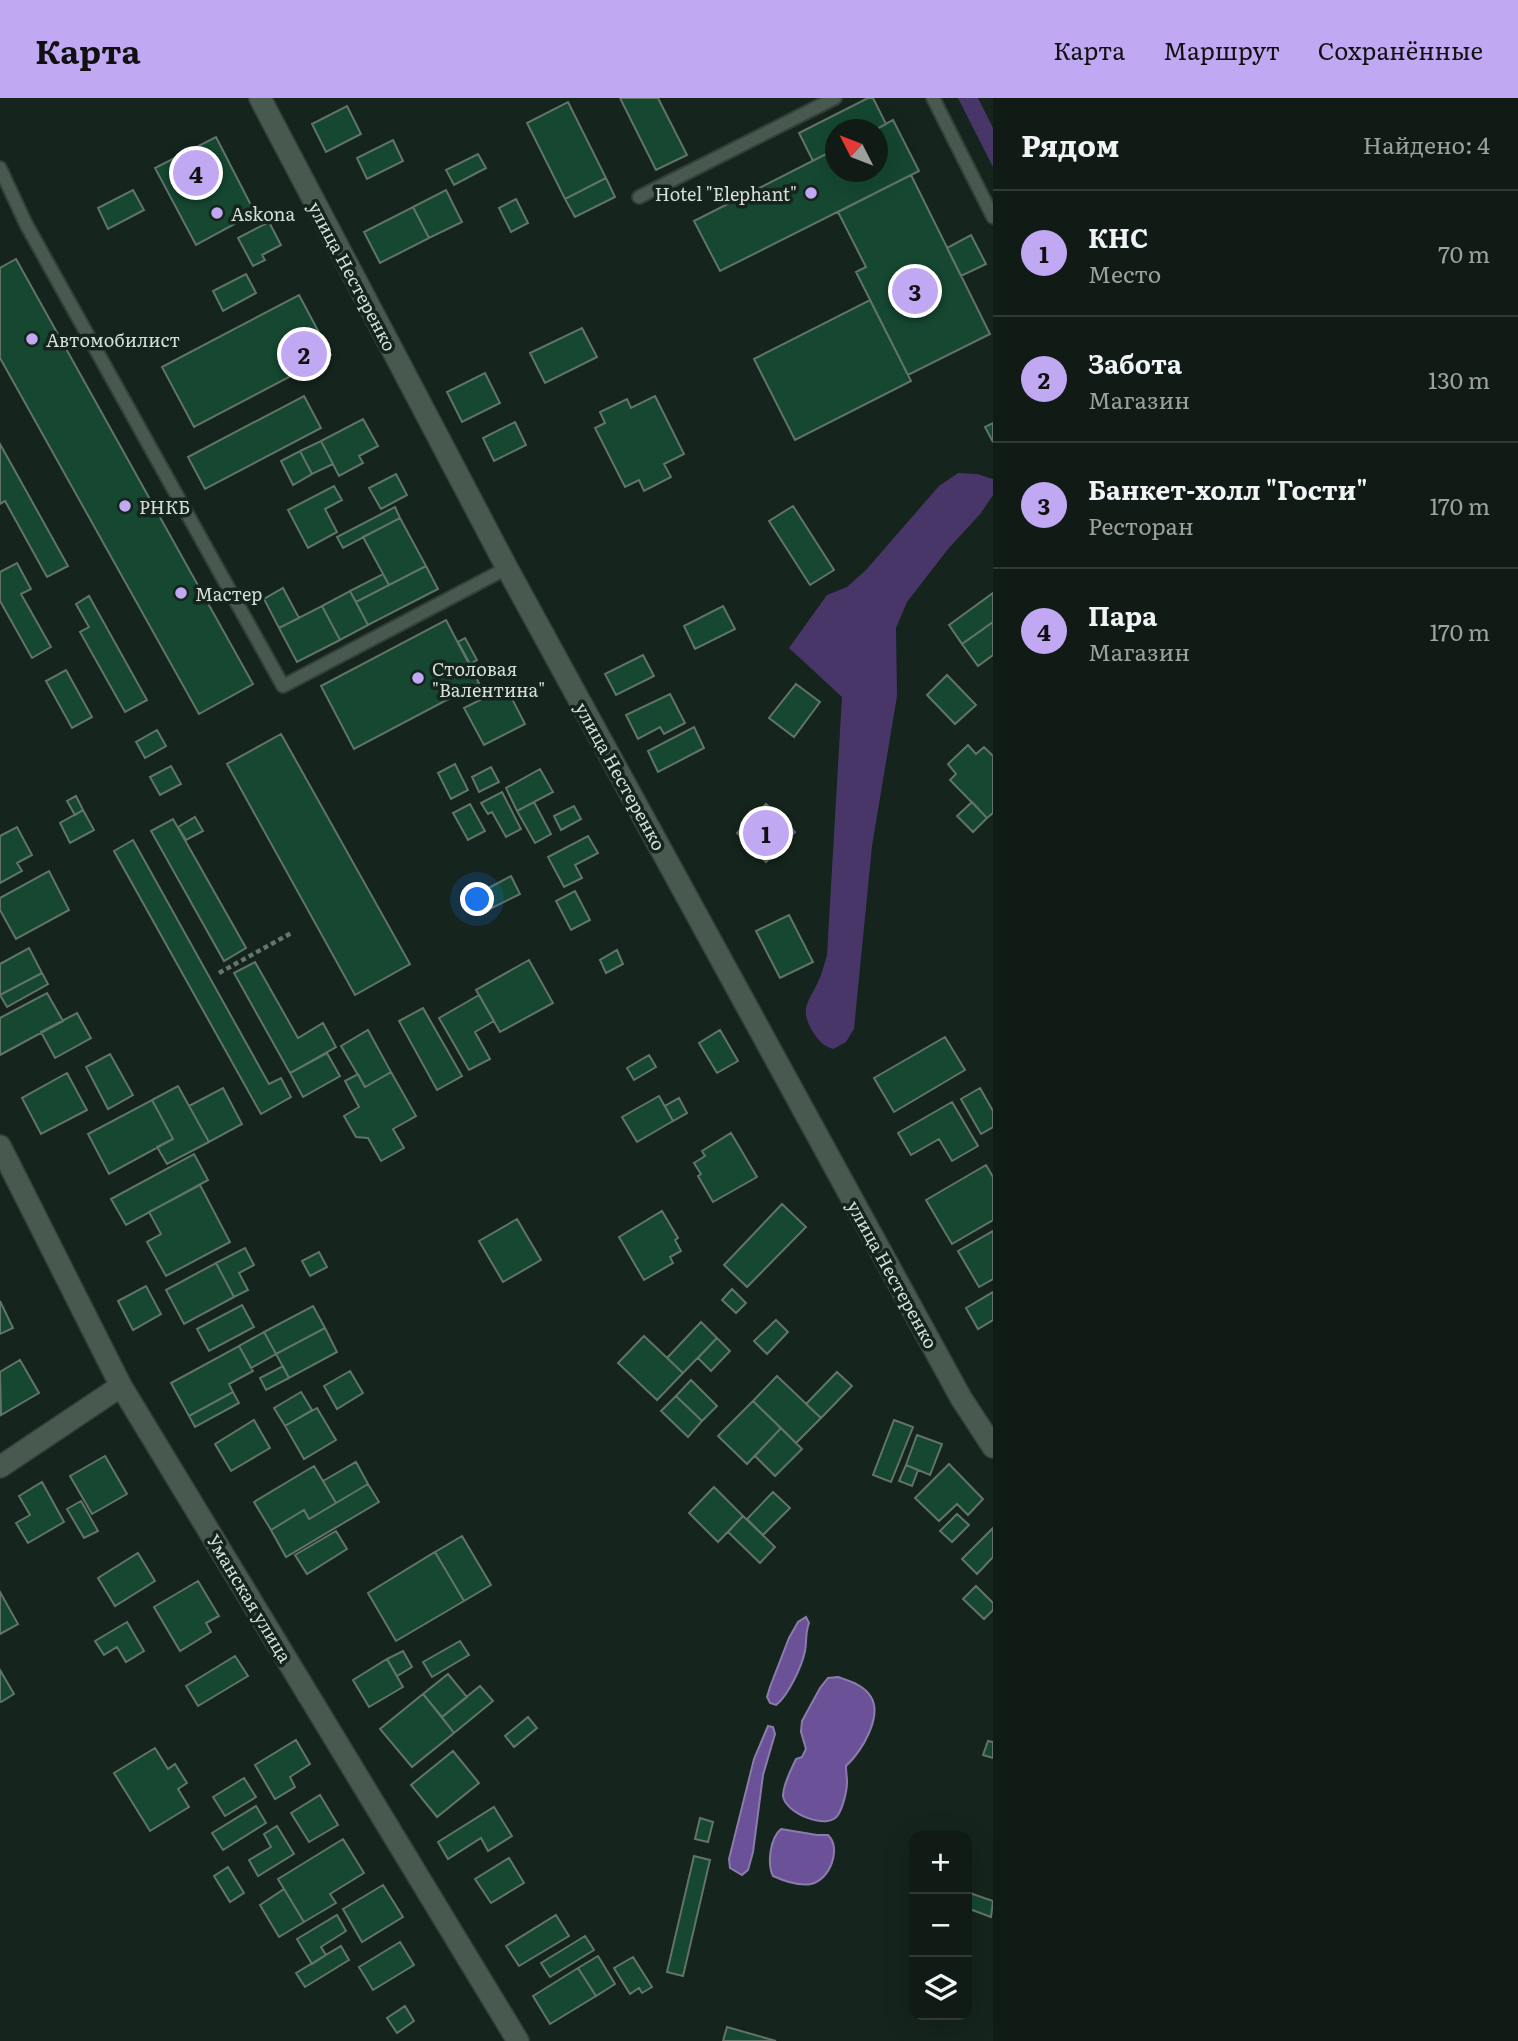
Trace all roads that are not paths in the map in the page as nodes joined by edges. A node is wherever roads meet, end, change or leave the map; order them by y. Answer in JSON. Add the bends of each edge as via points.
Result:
{"nodes":[{"id":1,"x":260,"y":98,"type":"edge"},
{"id":2,"x":835,"y":98,"type":"edge"},
{"id":3,"x":933,"y":98,"type":"edge"},
{"id":4,"x":0,"y":168,"type":"edge"},
{"id":5,"x":639,"y":197,"type":"dead end"},
{"id":6,"x":993,"y":217,"type":"edge"},
{"id":7,"x":507,"y":568,"type":"junction"},
{"id":8,"x":0,"y":1146,"type":"edge"},
{"id":9,"x":121,"y":1386,"type":"junction"},
{"id":10,"x":993,"y":1447,"type":"edge"},
{"id":11,"x":0,"y":1467,"type":"edge"},
{"id":12,"x":518,"y":2041,"type":"edge"}],
"edges":[{"from":1,"to":7,"type":"street","name":"улица Нестеренко"},
{"from":2,"to":5,"type":"lane"},
{"from":3,"to":6,"type":"lane"},
{"from":4,"to":7,"type":"lane","via":[[26,224],[283,686]]},
{"from":7,"to":10,"type":"street","name":"улица Нестеренко","via":[[941,1362]]},
{"from":8,"to":9,"type":"street","name":"Уманская улица"},
{"from":9,"to":11,"type":"street"},
{"from":9,"to":12,"type":"street","name":"Уманская улица"}]}
